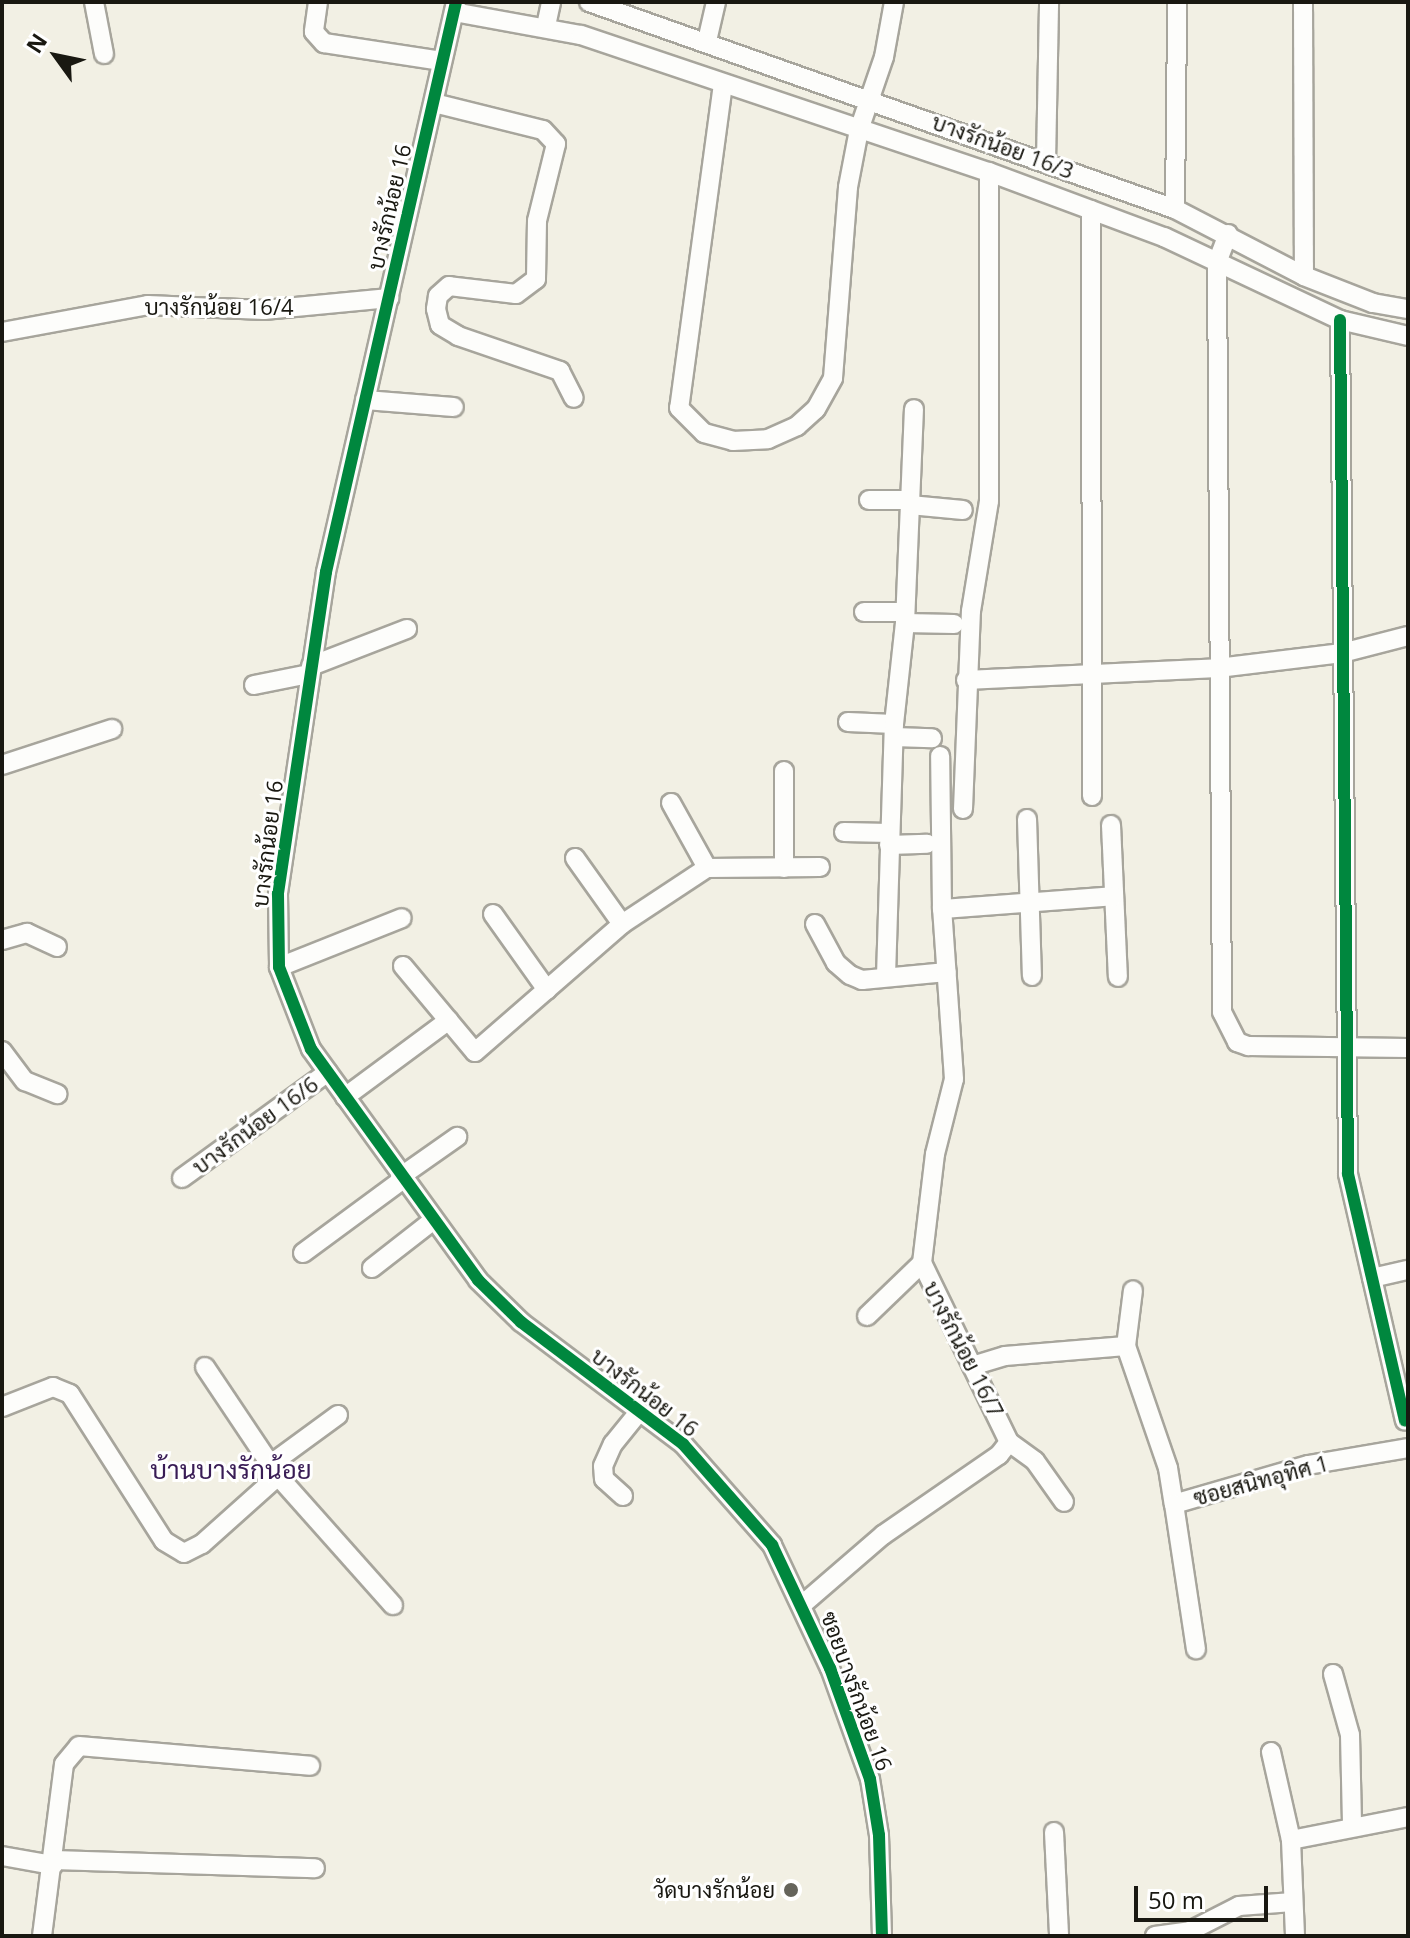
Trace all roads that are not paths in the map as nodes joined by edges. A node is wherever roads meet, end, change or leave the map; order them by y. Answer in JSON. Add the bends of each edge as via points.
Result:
{"nodes":[{"id":1,"x":94,"y":2,"type":"edge"},
{"id":2,"x":318,"y":2,"type":"edge"},
{"id":3,"x":551,"y":2,"type":"edge"},
{"id":4,"x":589,"y":2,"type":"edge"},
{"id":5,"x":716,"y":2,"type":"edge"},
{"id":6,"x":894,"y":2,"type":"edge"},
{"id":7,"x":1049,"y":2,"type":"edge"},
{"id":8,"x":1177,"y":2,"type":"edge"},
{"id":9,"x":1303,"y":2,"type":"edge"},
{"id":10,"x":455,"y":7,"type":"edge"},
{"id":11,"x":546,"y":26,"type":"junction"},
{"id":12,"x":707,"y":41,"type":"junction"},
{"id":13,"x":104,"y":54,"type":"dead end"},
{"id":14,"x":442,"y":61,"type":"junction"},
{"id":15,"x":723,"y":84,"type":"junction"},
{"id":16,"x":873,"y":99,"type":"junction"},
{"id":17,"x":434,"y":103,"type":"junction"},
{"id":18,"x":859,"y":130,"type":"junction"},
{"id":19,"x":1046,"y":162,"type":"junction"},
{"id":20,"x":989,"y":172,"type":"junction"},
{"id":21,"x":1175,"y":209,"type":"junction"},
{"id":22,"x":1091,"y":210,"type":"junction"},
{"id":23,"x":1228,"y":234,"type":"junction"},
{"id":24,"x":1217,"y":263,"type":"junction"},
{"id":25,"x":1304,"y":276,"type":"junction"},
{"id":26,"x":389,"y":298,"type":"junction"},
{"id":27,"x":1408,"y":309,"type":"edge"},
{"id":28,"x":1340,"y":320,"type":"junction"},
{"id":29,"x":2,"y":332,"type":"edge"},
{"id":30,"x":1408,"y":336,"type":"edge"},
{"id":31,"x":574,"y":398,"type":"dead end"},
{"id":32,"x":365,"y":400,"type":"junction"},
{"id":33,"x":454,"y":407,"type":"dead end"},
{"id":34,"x":914,"y":409,"type":"dead end"},
{"id":35,"x":869,"y":500,"type":"dead end"},
{"id":36,"x":910,"y":503,"type":"junction"},
{"id":37,"x":963,"y":510,"type":"dead end"},
{"id":38,"x":864,"y":612,"type":"dead end"},
{"id":39,"x":905,"y":617,"type":"junction"},
{"id":40,"x":954,"y":624,"type":"dead end"},
{"id":41,"x":407,"y":629,"type":"dead end"},
{"id":42,"x":1408,"y":636,"type":"edge"},
{"id":43,"x":1342,"y":653,"type":"junction"},
{"id":44,"x":1218,"y":668,"type":"junction"},
{"id":45,"x":310,"y":670,"type":"junction"},
{"id":46,"x":1091,"y":676,"type":"junction"},
{"id":47,"x":966,"y":680,"type":"junction"},
{"id":48,"x":254,"y":685,"type":"dead end"},
{"id":49,"x":848,"y":722,"type":"dead end"},
{"id":50,"x":112,"y":729,"type":"dead end"},
{"id":51,"x":894,"y":731,"type":"junction"},
{"id":52,"x":932,"y":738,"type":"dead end"},
{"id":53,"x":940,"y":756,"type":"dead end"},
{"id":54,"x":2,"y":765,"type":"edge"},
{"id":55,"x":784,"y":771,"type":"dead end"},
{"id":56,"x":1092,"y":796,"type":"dead end"},
{"id":57,"x":671,"y":803,"type":"dead end"},
{"id":58,"x":963,"y":809,"type":"dead end"},
{"id":59,"x":1027,"y":819,"type":"dead end"},
{"id":60,"x":1111,"y":825,"type":"dead end"},
{"id":61,"x":844,"y":832,"type":"dead end"},
{"id":62,"x":889,"y":839,"type":"junction"},
{"id":63,"x":927,"y":844,"type":"dead end"},
{"id":64,"x":575,"y":858,"type":"dead end"},
{"id":65,"x":820,"y":867,"type":"dead end"},
{"id":66,"x":707,"y":868,"type":"junction"},
{"id":67,"x":784,"y":868,"type":"junction"},
{"id":68,"x":1114,"y":896,"type":"junction"},
{"id":69,"x":1031,"y":900,"type":"junction"},
{"id":70,"x":942,"y":909,"type":"junction"},
{"id":71,"x":493,"y":914,"type":"dead end"},
{"id":72,"x":402,"y":918,"type":"dead end"},
{"id":73,"x":622,"y":924,"type":"junction"},
{"id":74,"x":815,"y":924,"type":"dead end"},
{"id":75,"x":2,"y":940,"type":"edge"},
{"id":76,"x":57,"y":947,"type":"dead end"},
{"id":77,"x":403,"y":966,"type":"dead end"},
{"id":78,"x":279,"y":967,"type":"junction"},
{"id":79,"x":947,"y":972,"type":"junction"},
{"id":80,"x":886,"y":976,"type":"junction"},
{"id":81,"x":1032,"y":976,"type":"dead end"},
{"id":82,"x":1118,"y":977,"type":"dead end"},
{"id":83,"x":547,"y":990,"type":"junction"},
{"id":84,"x":449,"y":1020,"type":"junction"},
{"id":85,"x":1346,"y":1048,"type":"junction"},
{"id":86,"x":1408,"y":1048,"type":"edge"},
{"id":87,"x":2,"y":1051,"type":"edge"},
{"id":88,"x":328,"y":1072,"type":"junction"},
{"id":89,"x":57,"y":1094,"type":"dead end"},
{"id":90,"x":345,"y":1097,"type":"junction"},
{"id":91,"x":457,"y":1137,"type":"dead end"},
{"id":92,"x":182,"y":1178,"type":"dead end"},
{"id":93,"x":401,"y":1179,"type":"junction"},
{"id":94,"x":431,"y":1222,"type":"junction"},
{"id":95,"x":303,"y":1253,"type":"dead end"},
{"id":96,"x":922,"y":1263,"type":"junction"},
{"id":97,"x":372,"y":1268,"type":"dead end"},
{"id":98,"x":1408,"y":1270,"type":"edge"},
{"id":99,"x":1372,"y":1278,"type":"junction"},
{"id":100,"x":1133,"y":1290,"type":"dead end"},
{"id":101,"x":867,"y":1316,"type":"dead end"},
{"id":102,"x":1126,"y":1346,"type":"junction"},
{"id":103,"x":972,"y":1366,"type":"junction"},
{"id":104,"x":205,"y":1367,"type":"dead end"},
{"id":105,"x":2,"y":1407,"type":"edge"},
{"id":106,"x":639,"y":1412,"type":"junction"},
{"id":107,"x":338,"y":1415,"type":"dead end"},
{"id":108,"x":1405,"y":1421,"type":"dead end"},
{"id":109,"x":1009,"y":1442,"type":"junction"},
{"id":110,"x":1408,"y":1448,"type":"edge"},
{"id":111,"x":275,"y":1470,"type":"junction"},
{"id":112,"x":623,"y":1496,"type":"dead end"},
{"id":113,"x":1064,"y":1502,"type":"dead end"},
{"id":114,"x":1174,"y":1504,"type":"junction"},
{"id":115,"x":803,"y":1604,"type":"junction"},
{"id":116,"x":393,"y":1605,"type":"dead end"},
{"id":117,"x":1196,"y":1649,"type":"dead end"},
{"id":118,"x":1333,"y":1674,"type":"dead end"},
{"id":119,"x":1271,"y":1752,"type":"dead end"},
{"id":120,"x":310,"y":1766,"type":"dead end"},
{"id":121,"x":1408,"y":1817,"type":"edge"},
{"id":122,"x":1352,"y":1826,"type":"junction"},
{"id":123,"x":1054,"y":1832,"type":"dead end"},
{"id":124,"x":1291,"y":1840,"type":"junction"},
{"id":125,"x":2,"y":1856,"type":"edge"},
{"id":126,"x":54,"y":1862,"type":"junction"},
{"id":127,"x":315,"y":1868,"type":"dead end"},
{"id":128,"x":1293,"y":1902,"type":"junction"},
{"id":129,"x":42,"y":1936,"type":"edge"},
{"id":130,"x":882,"y":1936,"type":"edge"},
{"id":131,"x":1059,"y":1936,"type":"edge"},
{"id":132,"x":1155,"y":1936,"type":"edge"},
{"id":133,"x":1295,"y":1936,"type":"edge"}],
"edges":[{"from":1,"to":13,"type":"street"},
{"from":2,"to":14,"type":"street","via":[[314,32],[324,43]]},
{"from":3,"to":11,"type":"street"},
{"from":4,"to":12,"type":"street","name":"บางรักน้อย 16/3"},
{"from":5,"to":12,"type":"street"},
{"from":6,"to":16,"type":"street"},
{"from":7,"to":19,"type":"street"},
{"from":8,"to":21,"type":"street"},
{"from":9,"to":25,"type":"street"},
{"from":10,"to":11,"type":"street"},
{"from":10,"to":14,"type":"street","name":"บางรักน้อย 16"},
{"from":11,"to":15,"type":"street"},
{"from":12,"to":16,"type":"street","name":"บางรักน้อย 16/3"},
{"from":14,"to":17,"type":"street","name":"บางรักน้อย 16"},
{"from":15,"to":18,"type":"street"},
{"from":15,"to":18,"type":"street","via":[[679,384],[679,408],[704,433],[733,441],[768,439],[797,426],[816,409],[833,378],[848,187]]},
{"from":16,"to":18,"type":"street"},
{"from":16,"to":19,"type":"street","name":"บางรักน้อย 16/3"},
{"from":17,"to":26,"type":"street","name":"บางรักน้อย 16"},
{"from":17,"to":31,"type":"street","via":[[543,130],[556,144],[537,221],[536,279],[516,294],[449,286],[438,296],[436,309],[440,325],[458,336],[560,371]]},
{"from":18,"to":20,"type":"street"},
{"from":19,"to":21,"type":"street","name":"บางรักน้อย 16/3"},
{"from":20,"to":22,"type":"street"},
{"from":20,"to":47,"type":"street","via":[[989,501]]},
{"from":21,"to":23,"type":"street","name":"บางรักน้อย 16/3"},
{"from":22,"to":24,"type":"street"},
{"from":22,"to":46,"type":"street"},
{"from":23,"to":24,"type":"street"},
{"from":23,"to":25,"type":"street","name":"บางรักน้อย 16/3"},
{"from":24,"to":28,"type":"street"},
{"from":24,"to":44,"type":"street"},
{"from":25,"to":27,"type":"street","name":"บางรักน้อย 16/3","via":[[1373,303]]},
{"from":26,"to":29,"type":"street","name":"บางรักน้อย 16/4","via":[[264,310],[148,305]]},
{"from":26,"to":32,"type":"street","name":"บางรักน้อย 16"},
{"from":28,"to":30,"type":"street"},
{"from":28,"to":43,"type":"street"},
{"from":32,"to":33,"type":"street"},
{"from":32,"to":45,"type":"street","name":"บางรักน้อย 16"},
{"from":34,"to":36,"type":"street"},
{"from":35,"to":36,"type":"street"},
{"from":36,"to":37,"type":"street"},
{"from":36,"to":39,"type":"street"},
{"from":38,"to":39,"type":"street"},
{"from":39,"to":40,"type":"street"},
{"from":39,"to":51,"type":"street"},
{"from":41,"to":45,"type":"street"},
{"from":42,"to":43,"type":"street"},
{"from":43,"to":44,"type":"street"},
{"from":43,"to":85,"type":"street"},
{"from":44,"to":46,"type":"street"},
{"from":44,"to":85,"type":"street","via":[[1222,1012],[1237,1042],[1248,1046]]},
{"from":45,"to":48,"type":"street"},
{"from":45,"to":78,"type":"street","name":"บางรักน้อย 16","via":[[278,894]]},
{"from":46,"to":47,"type":"street"},
{"from":46,"to":56,"type":"street"},
{"from":47,"to":58,"type":"street"},
{"from":49,"to":51,"type":"street"},
{"from":50,"to":54,"type":"street"},
{"from":51,"to":52,"type":"street"},
{"from":51,"to":62,"type":"street"},
{"from":53,"to":70,"type":"street","name":"บางรักน้อย 16/7"},
{"from":55,"to":67,"type":"street"},
{"from":57,"to":66,"type":"street"},
{"from":59,"to":69,"type":"street"},
{"from":60,"to":68,"type":"street"},
{"from":61,"to":62,"type":"street"},
{"from":62,"to":63,"type":"street"},
{"from":62,"to":80,"type":"street"},
{"from":64,"to":73,"type":"street"},
{"from":65,"to":67,"type":"street"},
{"from":66,"to":67,"type":"street"},
{"from":66,"to":73,"type":"street"},
{"from":68,"to":69,"type":"street"},
{"from":68,"to":82,"type":"street"},
{"from":69,"to":70,"type":"street"},
{"from":69,"to":81,"type":"street"},
{"from":70,"to":79,"type":"street","name":"บางรักน้อย 16/7"},
{"from":71,"to":83,"type":"street"},
{"from":72,"to":78,"type":"street"},
{"from":73,"to":83,"type":"street"},
{"from":74,"to":80,"type":"street","via":[[836,963],[850,975],[862,980]]},
{"from":75,"to":76,"type":"street","via":[[27,933]]},
{"from":77,"to":84,"type":"street"},
{"from":78,"to":88,"type":"street","name":"บางรักน้อย 16","via":[[292,1011]]},
{"from":79,"to":80,"type":"street"},
{"from":79,"to":96,"type":"street","name":"บางรักน้อย 16/7","via":[[953,1090],[935,1154]]},
{"from":83,"to":84,"type":"street","via":[[475,1052]]},
{"from":84,"to":90,"type":"street"},
{"from":85,"to":86,"type":"street"},
{"from":85,"to":99,"type":"street","via":[[1348,1174]]},
{"from":87,"to":89,"type":"street","via":[[25,1081]]},
{"from":88,"to":90,"type":"street","name":"บางรักน้อย 16"},
{"from":88,"to":92,"type":"street","name":"บางรักน้อย 16/6"},
{"from":90,"to":93,"type":"street","name":"บางรักน้อย 16"},
{"from":91,"to":93,"type":"street"},
{"from":93,"to":94,"type":"street","name":"บางรักน้อย 16"},
{"from":93,"to":95,"type":"street"},
{"from":94,"to":97,"type":"street"},
{"from":94,"to":106,"type":"street","name":"บางรักน้อย 16","via":[[493,1298]]},
{"from":96,"to":101,"type":"street"},
{"from":96,"to":103,"type":"street","name":"บางรักน้อย 16/7"},
{"from":98,"to":99,"type":"street"},
{"from":99,"to":108,"type":"street"},
{"from":100,"to":102,"type":"street"},
{"from":102,"to":103,"type":"street","via":[[1005,1356]]},
{"from":102,"to":114,"type":"street","name":"ซอยสนิทอุทิศ 1"},
{"from":103,"to":109,"type":"street","name":"บางรักน้อย 16/7"},
{"from":104,"to":111,"type":"street"},
{"from":105,"to":111,"type":"street","via":[[53,1387],[70,1394],[164,1541],[184,1553],[202,1544]]},
{"from":106,"to":112,"type":"street","via":[[603,1466],[604,1479]]},
{"from":106,"to":115,"type":"street","name":"บางรักน้อย 16","via":[[683,1444],[729,1491],[772,1545]]},
{"from":107,"to":111,"type":"street"},
{"from":109,"to":113,"type":"street","via":[[1035,1461]]},
{"from":109,"to":115,"type":"street","name":"บางรักน้อย 16/7","via":[[999,1455],[883,1535]]},
{"from":110,"to":114,"type":"street","name":"ซอยสนิทอุทิศ 1","via":[[1308,1465]]},
{"from":111,"to":116,"type":"street"},
{"from":114,"to":117,"type":"street"},
{"from":115,"to":130,"type":"street","name":"ซอยบางรักน้อย 16","via":[[870,1779],[879,1835]]},
{"from":118,"to":122,"type":"street","via":[[1350,1735]]},
{"from":119,"to":124,"type":"street"},
{"from":120,"to":126,"type":"street","via":[[79,1746],[64,1764]]},
{"from":121,"to":122,"type":"street"},
{"from":122,"to":124,"type":"street"},
{"from":123,"to":131,"type":"street"},
{"from":124,"to":128,"type":"street"},
{"from":125,"to":126,"type":"street"},
{"from":126,"to":127,"type":"street"},
{"from":126,"to":129,"type":"street"},
{"from":128,"to":132,"type":"street","via":[[1239,1906],[1190,1931]]},
{"from":128,"to":133,"type":"street"}]}
